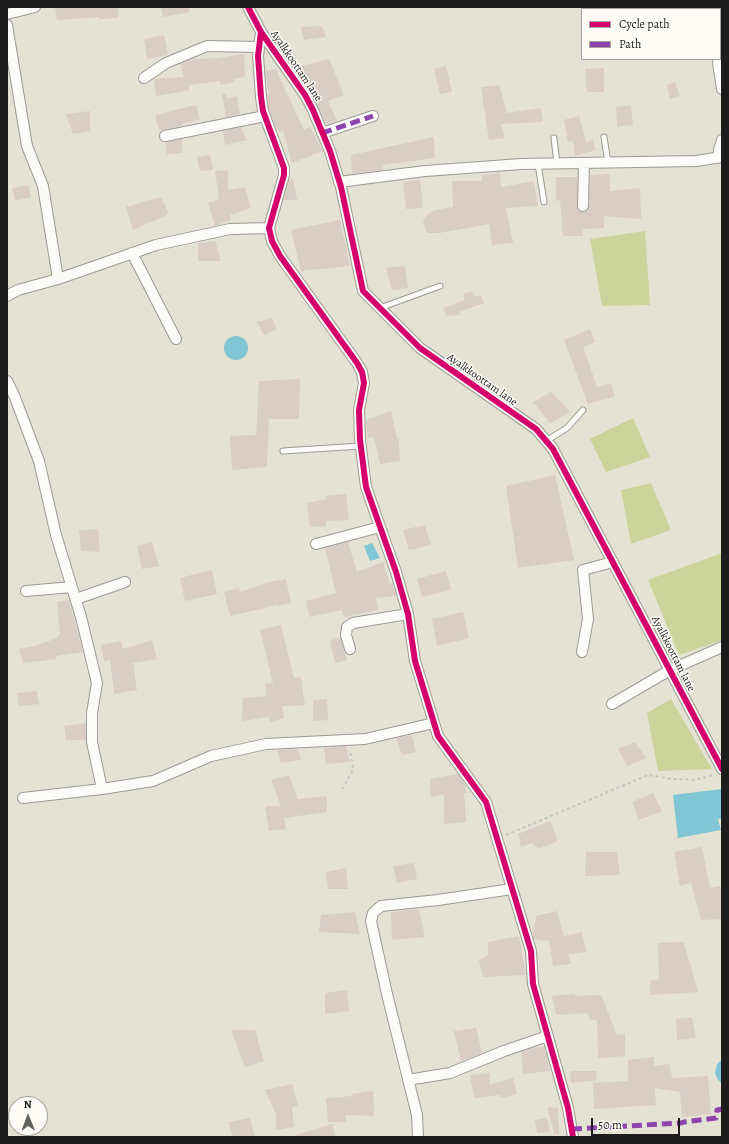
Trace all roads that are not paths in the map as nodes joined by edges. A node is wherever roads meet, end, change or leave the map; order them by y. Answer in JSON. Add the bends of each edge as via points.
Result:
{"nodes":[{"id":1,"x":34,"y":7,"type":"edge"},
{"id":2,"x":248,"y":7,"type":"edge"},
{"id":3,"x":7,"y":14,"type":"edge"},
{"id":4,"x":7,"y":25,"type":"edge"},
{"id":5,"x":261,"y":32,"type":"junction"},
{"id":6,"x":259,"y":48,"type":"junction"},
{"id":7,"x":719,"y":60,"type":"edge"},
{"id":8,"x":144,"y":78,"type":"dead end"},
{"id":9,"x":722,"y":89,"type":"edge"},
{"id":10,"x":265,"y":116,"type":"junction"},
{"id":11,"x":373,"y":116,"type":"dead end"},
{"id":12,"x":322,"y":133,"type":"junction"},
{"id":13,"x":165,"y":136,"type":"dead end"},
{"id":14,"x":604,"y":137,"type":"dead end"},
{"id":15,"x":554,"y":138,"type":"dead end"},
{"id":16,"x":722,"y":140,"type":"edge"},
{"id":17,"x":720,"y":157,"type":"edge"},
{"id":18,"x":584,"y":163,"type":"junction"},
{"id":19,"x":608,"y":163,"type":"junction"},
{"id":20,"x":538,"y":164,"type":"junction"},
{"id":21,"x":557,"y":164,"type":"junction"},
{"id":22,"x":339,"y":182,"type":"junction"},
{"id":23,"x":544,"y":202,"type":"dead end"},
{"id":24,"x":583,"y":206,"type":"dead end"},
{"id":25,"x":269,"y":228,"type":"junction"},
{"id":26,"x":132,"y":253,"type":"junction"},
{"id":27,"x":58,"y":279,"type":"junction"},
{"id":28,"x":440,"y":286,"type":"dead end"},
{"id":29,"x":7,"y":296,"type":"edge"},
{"id":30,"x":380,"y":308,"type":"junction"},
{"id":31,"x":176,"y":339,"type":"dead end"},
{"id":32,"x":7,"y":381,"type":"edge"},
{"id":33,"x":583,"y":410,"type":"dead end"},
{"id":34,"x":546,"y":441,"type":"junction"},
{"id":35,"x":360,"y":446,"type":"junction"},
{"id":36,"x":283,"y":451,"type":"dead end"},
{"id":37,"x":380,"y":527,"type":"junction"},
{"id":38,"x":316,"y":544,"type":"dead end"},
{"id":39,"x":613,"y":562,"type":"junction"},
{"id":40,"x":125,"y":582,"type":"dead end"},
{"id":41,"x":72,"y":587,"type":"junction"},
{"id":42,"x":26,"y":591,"type":"dead end"},
{"id":43,"x":76,"y":599,"type":"junction"},
{"id":44,"x":408,"y":614,"type":"junction"},
{"id":45,"x":722,"y":647,"type":"edge"},
{"id":46,"x":350,"y":649,"type":"dead end"},
{"id":47,"x":582,"y":652,"type":"dead end"},
{"id":48,"x":670,"y":670,"type":"junction"},
{"id":49,"x":612,"y":704,"type":"dead end"},
{"id":50,"x":434,"y":723,"type":"junction"},
{"id":51,"x":719,"y":772,"type":"edge"},
{"id":52,"x":102,"y":789,"type":"junction"},
{"id":53,"x":23,"y":798,"type":"dead end"},
{"id":54,"x":512,"y":888,"type":"junction"},
{"id":55,"x":548,"y":1036,"type":"junction"},
{"id":56,"x":408,"y":1080,"type":"junction"},
{"id":57,"x":418,"y":1137,"type":"edge"},
{"id":58,"x":573,"y":1137,"type":"edge"}],
"edges":[{"from":1,"to":3,"type":"street"},
{"from":2,"to":5,"type":"street","name":"Ayalkkoottam lane"},
{"from":4,"to":27,"type":"street","via":[[27,146],[43,186]]},
{"from":5,"to":6,"type":"street"},
{"from":5,"to":12,"type":"street","name":"Ayalkkoottam lane","via":[[305,95]]},
{"from":6,"to":8,"type":"street","via":[[207,46],[166,63]]},
{"from":6,"to":10,"type":"street","via":[[258,66]]},
{"from":7,"to":9,"type":"street"},
{"from":10,"to":13,"type":"street"},
{"from":10,"to":25,"type":"street","via":[[284,168]]},
{"from":11,"to":12,"type":"street"},
{"from":12,"to":22,"type":"street","name":"Ayalkkoottam lane"},
{"from":14,"to":19,"type":"lane"},
{"from":15,"to":21,"type":"lane"},
{"from":16,"to":17,"type":"street"},
{"from":17,"to":19,"type":"street","via":[[696,161]]},
{"from":18,"to":19,"type":"street"},
{"from":18,"to":21,"type":"street"},
{"from":18,"to":24,"type":"street"},
{"from":20,"to":21,"type":"street"},
{"from":20,"to":22,"type":"street","via":[[425,171]]},
{"from":20,"to":23,"type":"lane"},
{"from":22,"to":30,"type":"street","name":"Ayalkkoottam lane","via":[[363,291]]},
{"from":25,"to":26,"type":"street","via":[[230,229],[156,245]]},
{"from":25,"to":35,"type":"street","via":[[280,256],[362,372],[364,383],[359,410]]},
{"from":26,"to":27,"type":"street"},
{"from":26,"to":31,"type":"street"},
{"from":27,"to":29,"type":"street","via":[[18,290]]},
{"from":28,"to":30,"type":"lane"},
{"from":30,"to":34,"type":"street","name":"Ayalkkoottam lane","via":[[420,348],[536,429]]},
{"from":32,"to":41,"type":"street","via":[[39,461],[56,535]]},
{"from":33,"to":34,"type":"lane","via":[[567,428]]},
{"from":34,"to":39,"type":"street","name":"Ayalkkoottam lane","via":[[553,449]]},
{"from":35,"to":36,"type":"lane"},
{"from":35,"to":37,"type":"street","via":[[366,487]]},
{"from":37,"to":38,"type":"street"},
{"from":37,"to":44,"type":"street"},
{"from":39,"to":47,"type":"street","via":[[583,570],[588,619]]},
{"from":39,"to":48,"type":"street","name":"Ayalkkoottam lane"},
{"from":40,"to":43,"type":"street"},
{"from":41,"to":42,"type":"street"},
{"from":41,"to":43,"type":"street"},
{"from":43,"to":52,"type":"street","via":[[97,683],[92,713],[92,742]]},
{"from":44,"to":46,"type":"street","via":[[353,623],[347,627],[346,635]]},
{"from":44,"to":50,"type":"street","via":[[416,661]]},
{"from":45,"to":48,"type":"street"},
{"from":48,"to":49,"type":"street"},
{"from":48,"to":51,"type":"street","name":"Ayalkkoottam lane"},
{"from":50,"to":52,"type":"street","via":[[365,739],[266,744],[212,756],[153,781]]},
{"from":50,"to":54,"type":"street","via":[[438,736],[486,802]]},
{"from":52,"to":53,"type":"street"},
{"from":54,"to":55,"type":"street","via":[[531,951],[533,984]]},
{"from":54,"to":56,"type":"street","via":[[381,906],[373,914],[372,921],[387,994]]},
{"from":55,"to":56,"type":"street","via":[[450,1073]]},
{"from":55,"to":58,"type":"street","via":[[568,1108]]},
{"from":56,"to":57,"type":"street","via":[[417,1115]]}]}
